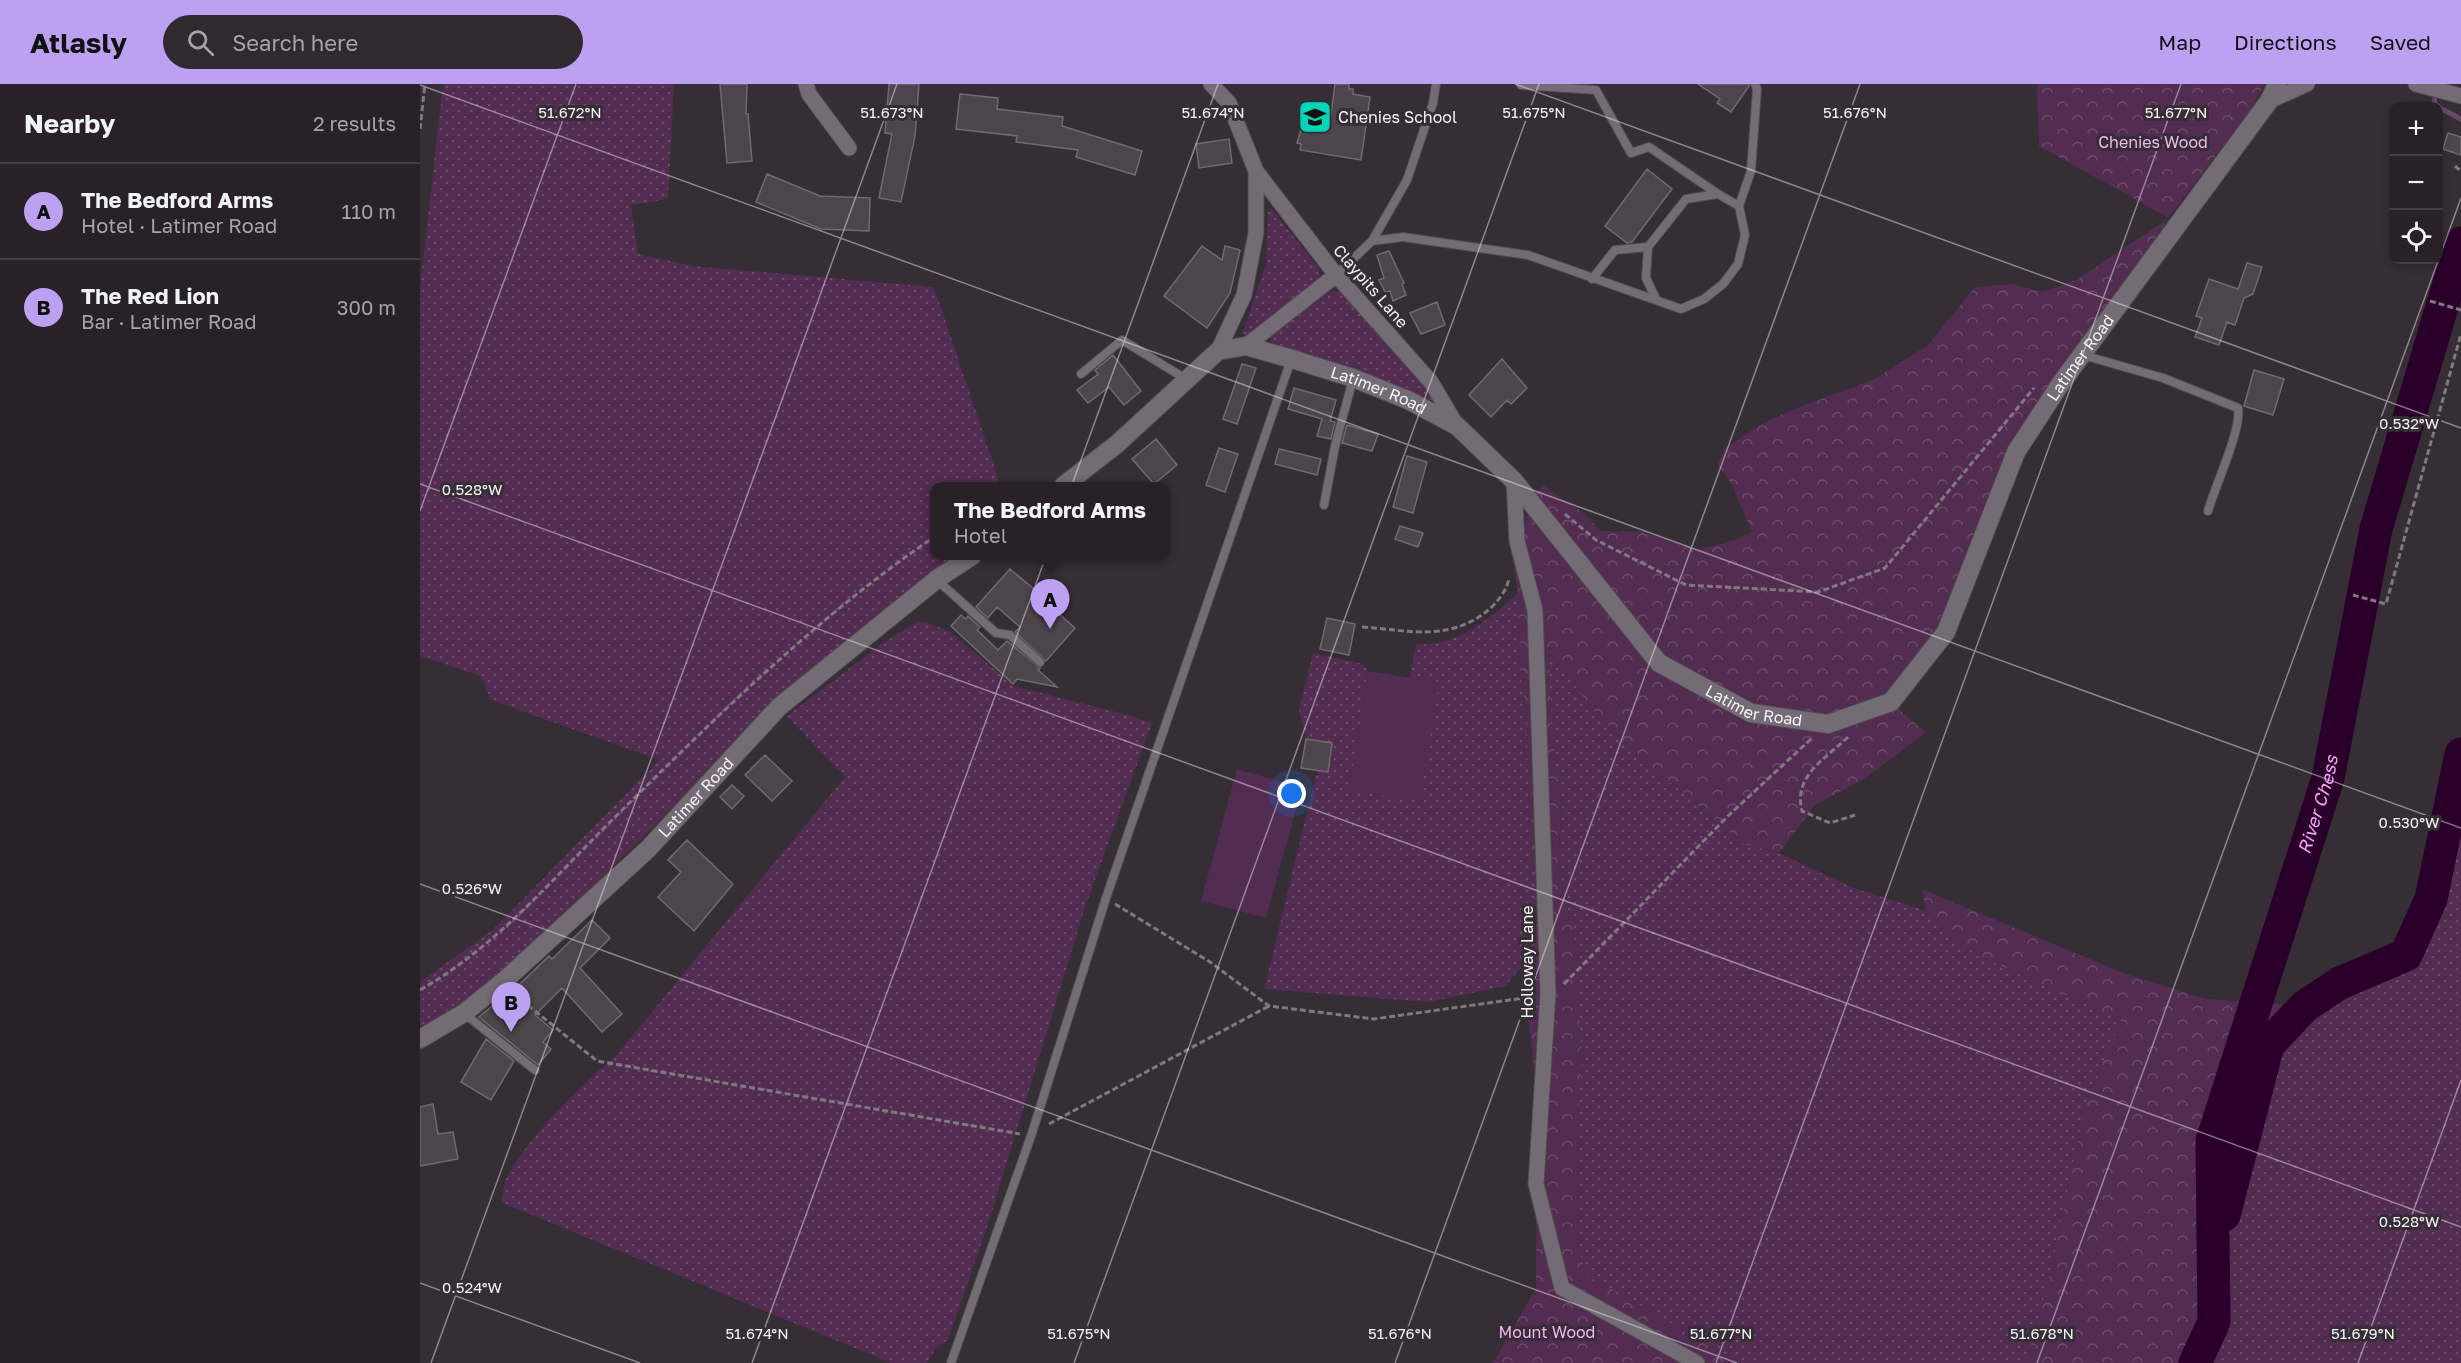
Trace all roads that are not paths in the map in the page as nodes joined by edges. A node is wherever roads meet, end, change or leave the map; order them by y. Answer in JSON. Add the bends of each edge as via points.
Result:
{"nodes":[{"id":1,"x":806,"y":84,"type":"edge"},
{"id":2,"x":1211,"y":84,"type":"edge"},
{"id":3,"x":1436,"y":84,"type":"edge"},
{"id":4,"x":1755,"y":84,"type":"edge"},
{"id":5,"x":2277,"y":84,"type":"edge"},
{"id":6,"x":2307,"y":84,"type":"edge"},
{"id":7,"x":1521,"y":85,"type":"edge"},
{"id":8,"x":2422,"y":85,"type":"edge"},
{"id":9,"x":2461,"y":96,"type":"edge"},
{"id":10,"x":2269,"y":101,"type":"junction"},
{"id":11,"x":849,"y":148,"type":"dead end"},
{"id":12,"x":1256,"y":171,"type":"junction"},
{"id":13,"x":1718,"y":194,"type":"junction"},
{"id":14,"x":1739,"y":206,"type":"junction"},
{"id":15,"x":1372,"y":241,"type":"junction"},
{"id":16,"x":1648,"y":247,"type":"junction"},
{"id":17,"x":1336,"y":274,"type":"junction"},
{"id":18,"x":1592,"y":279,"type":"junction"},
{"id":19,"x":1656,"y":299,"type":"junction"},
{"id":20,"x":1246,"y":346,"type":"junction"},
{"id":21,"x":1218,"y":351,"type":"junction"},
{"id":22,"x":2082,"y":354,"type":"junction"},
{"id":23,"x":1292,"y":359,"type":"junction"},
{"id":24,"x":1081,"y":374,"type":"dead end"},
{"id":25,"x":1353,"y":378,"type":"junction"},
{"id":26,"x":1187,"y":380,"type":"junction"},
{"id":27,"x":1457,"y":426,"type":"junction"},
{"id":28,"x":1514,"y":481,"type":"junction"},
{"id":29,"x":1068,"y":482,"type":"edge"},
{"id":30,"x":1324,"y":505,"type":"dead end"},
{"id":31,"x":2208,"y":511,"type":"dead end"},
{"id":32,"x":965,"y":560,"type":"edge"},
{"id":33,"x":937,"y":579,"type":"junction"},
{"id":34,"x":1040,"y":662,"type":"dead end"},
{"id":35,"x":464,"y":1013,"type":"junction"},
{"id":36,"x":420,"y":1039,"type":"edge"},
{"id":37,"x":535,"y":1070,"type":"dead end"},
{"id":38,"x":951,"y":1363,"type":"edge"},
{"id":39,"x":1697,"y":1363,"type":"edge"}],
"edges":[{"from":1,"to":11,"type":"street","via":[[809,94]]},
{"from":2,"to":12,"type":"street","name":"Claypits Lane","via":[[1229,103]]},
{"from":3,"to":15,"type":"lane","via":[[1407,180]]},
{"from":4,"to":14,"type":"lane","via":[[1751,171]]},
{"from":5,"to":10,"type":"street","name":"Latimer Road"},
{"from":6,"to":10,"type":"street"},
{"from":7,"to":13,"type":"lane","via":[[1596,90],[1631,153],[1649,147]]},
{"from":8,"to":9,"type":"street"},
{"from":10,"to":22,"type":"street","name":"Latimer Road"},
{"from":12,"to":17,"type":"street","name":"Claypits Lane"},
{"from":12,"to":21,"type":"street","name":"Claypits Lane","via":[[1256,233],[1244,295]]},
{"from":13,"to":14,"type":"lane"},
{"from":13,"to":16,"type":"lane","via":[[1686,199]]},
{"from":14,"to":19,"type":"lane","via":[[1745,235],[1738,264],[1723,284],[1704,299],[1681,309]]},
{"from":15,"to":17,"type":"lane"},
{"from":15,"to":18,"type":"lane","via":[[1403,237],[1528,255]]},
{"from":16,"to":18,"type":"lane","via":[[1615,250]]},
{"from":16,"to":19,"type":"lane","via":[[1646,278]]},
{"from":17,"to":20,"type":"street"},
{"from":17,"to":27,"type":"street","name":"Claypits Lane","via":[[1431,382]]},
{"from":18,"to":19,"type":"lane"},
{"from":20,"to":21,"type":"street","name":"Latimer Road"},
{"from":20,"to":23,"type":"street","name":"Latimer Road"},
{"from":21,"to":26,"type":"street"},
{"from":22,"to":28,"type":"street","name":"Latimer Road","via":[[2016,452],[1946,632],[1891,702],[1828,724],[1751,713],[1659,663]]},
{"from":22,"to":31,"type":"lane","via":[[2163,378],[2238,408],[2233,440]]},
{"from":23,"to":25,"type":"street","name":"Latimer Road"},
{"from":23,"to":38,"type":"lane"},
{"from":24,"to":26,"type":"lane","via":[[1122,340]]},
{"from":25,"to":27,"type":"street","name":"Latimer Road","via":[[1408,400]]},
{"from":25,"to":30,"type":"lane"},
{"from":26,"to":29,"type":"street"},
{"from":27,"to":28,"type":"street","name":"Latimer Road"},
{"from":28,"to":39,"type":"street","name":"Holloway Lane","via":[[1517,542],[1535,610],[1548,993],[1536,1184],[1562,1288]]},
{"from":32,"to":33,"type":"street","name":"Latimer Road"},
{"from":33,"to":34,"type":"lane","via":[[996,633],[1010,635]]},
{"from":33,"to":35,"type":"street","name":"Latimer Road","via":[[779,707],[648,849]]},
{"from":35,"to":36,"type":"street","name":"Latimer Road"},
{"from":35,"to":37,"type":"lane"}]}
